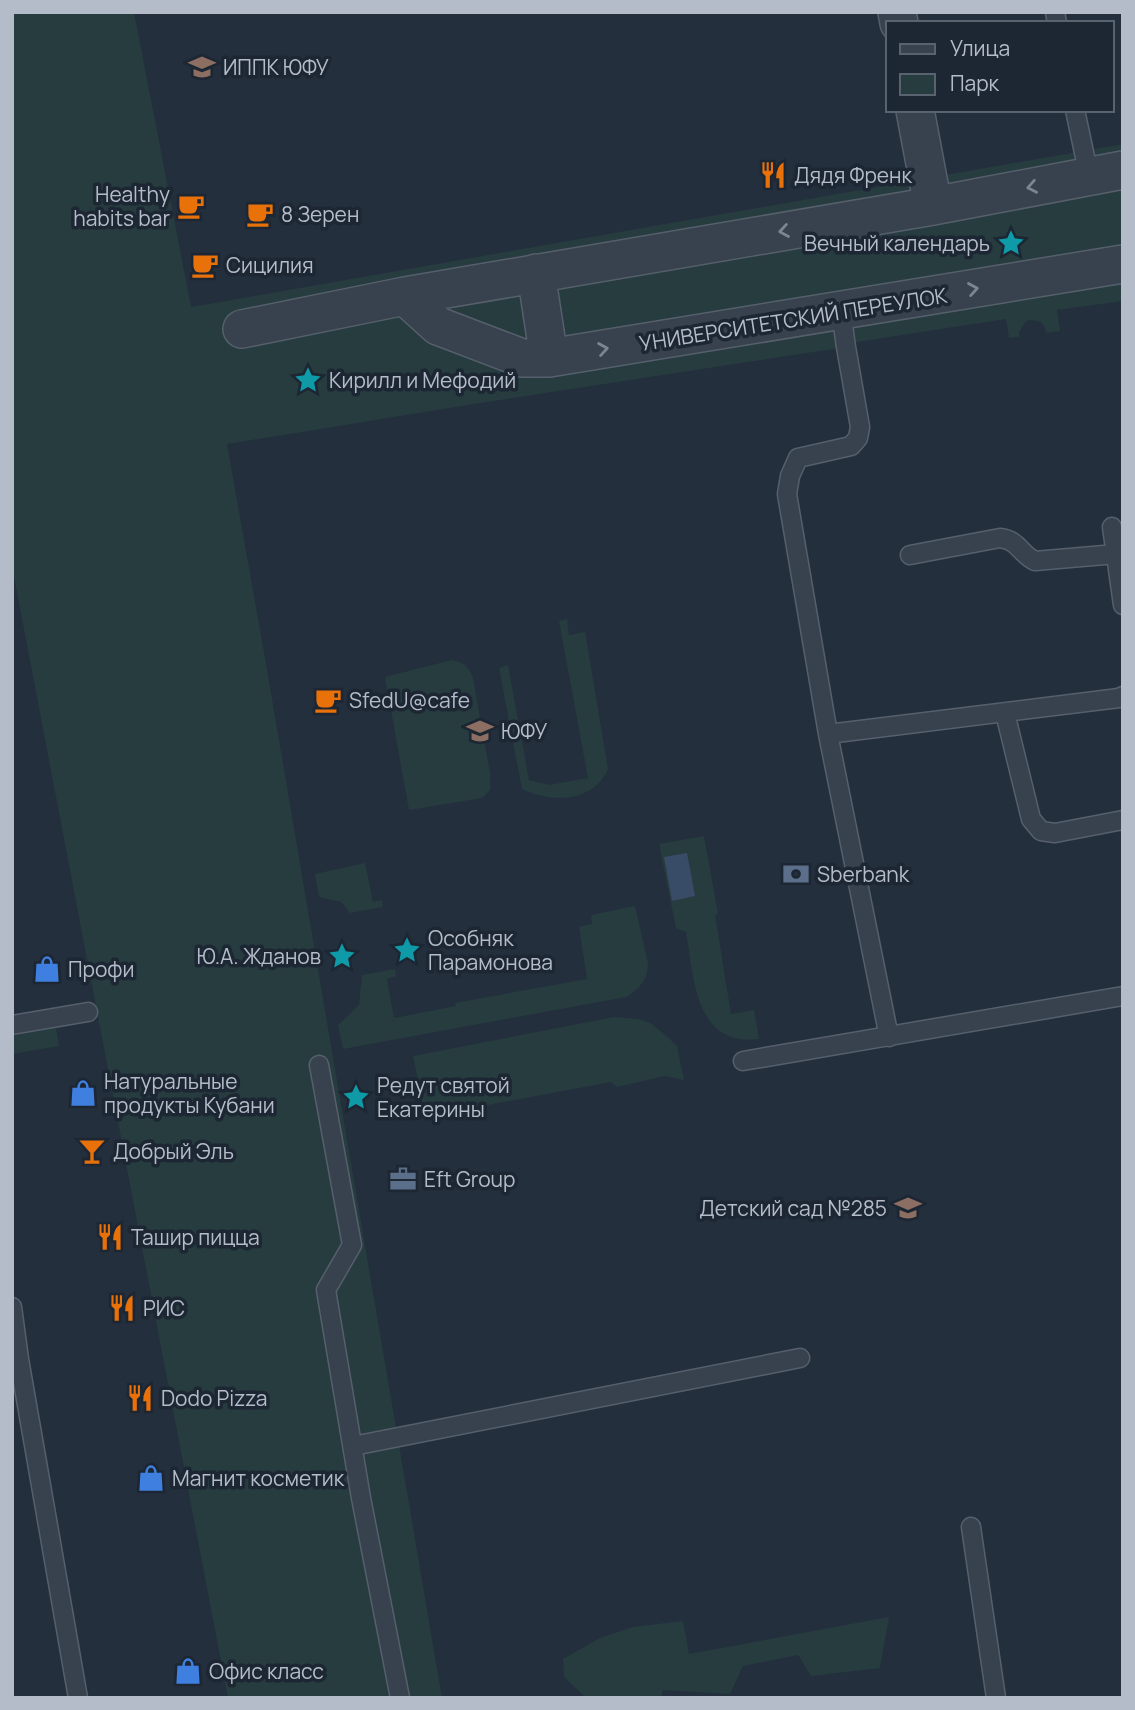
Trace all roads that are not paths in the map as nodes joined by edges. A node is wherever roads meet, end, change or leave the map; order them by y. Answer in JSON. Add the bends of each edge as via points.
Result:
{"nodes":[{"id":1,"x":915,"y":112,"type":"edge"},
{"id":2,"x":1076,"y":112,"type":"edge"},
{"id":3,"x":1106,"y":173,"type":"edge"},
{"id":4,"x":933,"y":206,"type":"junction"},
{"id":5,"x":1123,"y":264,"type":"edge"},
{"id":6,"x":536,"y":273,"type":"junction"},
{"id":7,"x":405,"y":296,"type":"junction"},
{"id":8,"x":841,"y":312,"type":"junction"},
{"id":9,"x":242,"y":329,"type":"dead end"},
{"id":10,"x":549,"y":358,"type":"junction"},
{"id":11,"x":1112,"y":527,"type":"dead end"},
{"id":12,"x":1116,"y":554,"type":"junction"},
{"id":13,"x":910,"y":555,"type":"dead end"},
{"id":14,"x":1123,"y":605,"type":"edge"},
{"id":15,"x":1123,"y":695,"type":"edge"},
{"id":16,"x":1005,"y":713,"type":"junction"},
{"id":17,"x":828,"y":734,"type":"junction"},
{"id":18,"x":1123,"y":820,"type":"edge"},
{"id":19,"x":1123,"y":996,"type":"edge"},
{"id":20,"x":88,"y":1012,"type":"dead end"},
{"id":21,"x":12,"y":1025,"type":"edge"},
{"id":22,"x":889,"y":1037,"type":"junction"},
{"id":23,"x":743,"y":1062,"type":"dead end"},
{"id":24,"x":319,"y":1065,"type":"dead end"},
{"id":25,"x":12,"y":1307,"type":"edge"},
{"id":26,"x":16,"y":1358,"type":"edge"},
{"id":27,"x":800,"y":1358,"type":"dead end"},
{"id":28,"x":353,"y":1446,"type":"junction"},
{"id":29,"x":971,"y":1527,"type":"dead end"},
{"id":30,"x":78,"y":1698,"type":"edge"},
{"id":31,"x":400,"y":1698,"type":"edge"},
{"id":32,"x":996,"y":1698,"type":"edge"}],
"edges":[{"from":1,"to":4,"type":"street"},
{"from":2,"to":3,"type":"lane"},
{"from":3,"to":4,"type":"street","one_way":true},
{"from":4,"to":6,"type":"street","one_way":true},
{"from":8,"to":5,"type":"street","name":"УНИВЕРСИТЕТСКИЙ ПЕРЕУЛОК","one_way":true},
{"from":6,"to":7,"type":"street"},
{"from":6,"to":10,"type":"street"},
{"from":7,"to":9,"type":"street"},
{"from":7,"to":10,"type":"street","name":"УНИВЕРСИТЕТСКИЙ ПЕРЕУЛОК","via":[[438,326],[522,358]]},
{"from":10,"to":8,"type":"street","name":"УНИВЕРСИТЕТСКИЙ ПЕРЕУЛОК","one_way":true},
{"from":8,"to":17,"type":"lane","via":[[859,438],[850,446],[797,458],[787,494]]},
{"from":11,"to":12,"type":"lane"},
{"from":12,"to":13,"type":"lane","via":[[1035,561],[1014,542],[1000,538]]},
{"from":12,"to":14,"type":"lane"},
{"from":15,"to":16,"type":"lane"},
{"from":16,"to":17,"type":"lane"},
{"from":16,"to":18,"type":"lane","via":[[1031,819],[1041,831],[1055,833]]},
{"from":17,"to":22,"type":"lane"},
{"from":19,"to":22,"type":"lane"},
{"from":20,"to":21,"type":"lane"},
{"from":22,"to":23,"type":"lane"},
{"from":24,"to":28,"type":"lane","via":[[352,1245],[326,1290]]},
{"from":25,"to":26,"type":"lane"},
{"from":26,"to":30,"type":"lane"},
{"from":27,"to":28,"type":"lane"},
{"from":28,"to":31,"type":"lane"},
{"from":29,"to":32,"type":"lane"}]}
